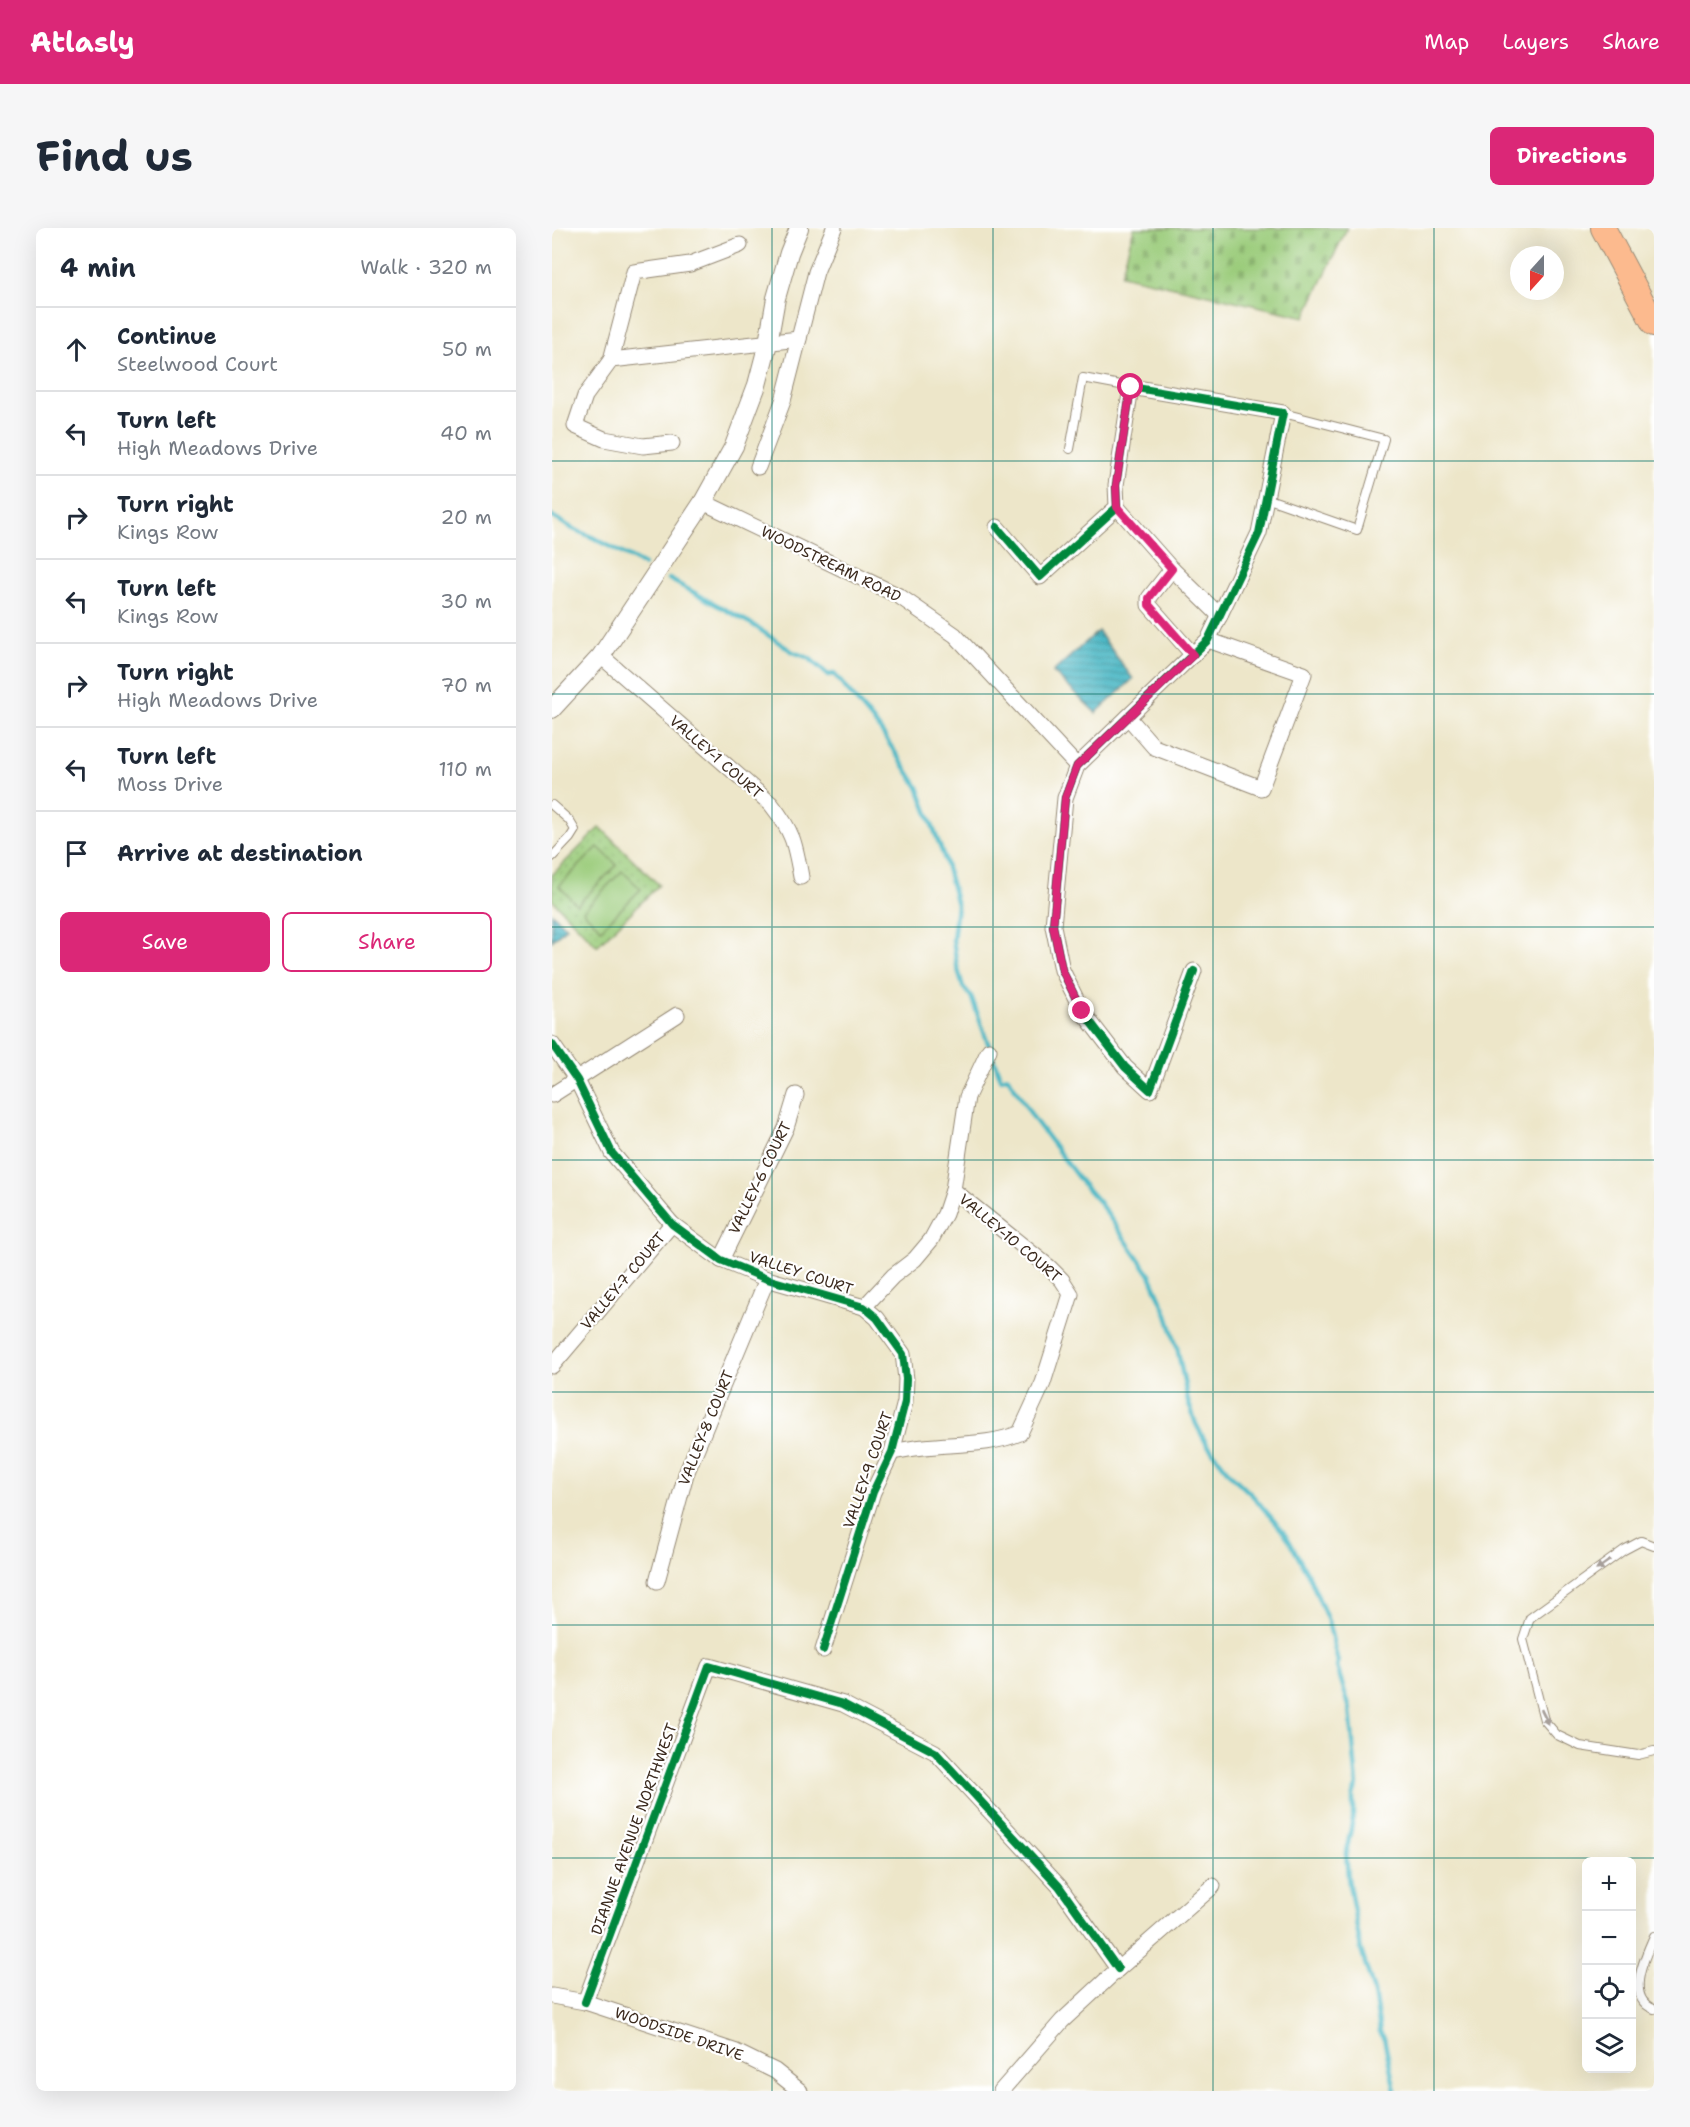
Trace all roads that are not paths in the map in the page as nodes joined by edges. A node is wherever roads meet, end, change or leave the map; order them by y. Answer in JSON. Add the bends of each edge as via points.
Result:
{"nodes":[{"id":1,"x":799,"y":228,"type":"edge"},
{"id":2,"x":834,"y":228,"type":"edge"},
{"id":3,"x":1603,"y":228,"type":"edge"},
{"id":4,"x":740,"y":245,"type":"dead end"},
{"id":5,"x":1654,"y":324,"type":"edge"},
{"id":6,"x":799,"y":339,"type":"junction"},
{"id":7,"x":768,"y":343,"type":"junction"},
{"id":8,"x":611,"y":360,"type":"junction"},
{"id":9,"x":1131,"y":387,"type":"junction"},
{"id":10,"x":1283,"y":413,"type":"junction"},
{"id":11,"x":672,"y":443,"type":"dead end"},
{"id":12,"x":1070,"y":449,"type":"dead end"},
{"id":13,"x":758,"y":467,"type":"dead end"},
{"id":14,"x":1266,"y":497,"type":"junction"},
{"id":15,"x":703,"y":502,"type":"junction"},
{"id":16,"x":1117,"y":507,"type":"junction"},
{"id":17,"x":997,"y":527,"type":"dead end"},
{"id":18,"x":1172,"y":569,"type":"junction"},
{"id":19,"x":1220,"y":616,"type":"junction"},
{"id":20,"x":1209,"y":640,"type":"junction"},
{"id":21,"x":1193,"y":655,"type":"junction"},
{"id":22,"x":601,"y":656,"type":"junction"},
{"id":23,"x":552,"y":709,"type":"edge"},
{"id":24,"x":1128,"y":717,"type":"junction"},
{"id":25,"x":1077,"y":766,"type":"junction"},
{"id":26,"x":552,"y":805,"type":"edge"},
{"id":27,"x":552,"y":856,"type":"edge"},
{"id":28,"x":801,"y":877,"type":"dead end"},
{"id":29,"x":1194,"y":971,"type":"dead end"},
{"id":30,"x":677,"y":1014,"type":"dead end"},
{"id":31,"x":552,"y":1044,"type":"edge"},
{"id":32,"x":989,"y":1050,"type":"dead end"},
{"id":33,"x":577,"y":1080,"type":"junction"},
{"id":34,"x":552,"y":1095,"type":"edge"},
{"id":35,"x":796,"y":1095,"type":"dead end"},
{"id":36,"x":953,"y":1190,"type":"junction"},
{"id":37,"x":672,"y":1224,"type":"junction"},
{"id":38,"x":721,"y":1260,"type":"junction"},
{"id":39,"x":767,"y":1279,"type":"junction"},
{"id":40,"x":864,"y":1306,"type":"junction"},
{"id":41,"x":552,"y":1366,"type":"edge"},
{"id":42,"x":892,"y":1452,"type":"junction"},
{"id":43,"x":1654,"y":1546,"type":"edge"},
{"id":44,"x":657,"y":1581,"type":"dead end"},
{"id":45,"x":823,"y":1650,"type":"dead end"},
{"id":46,"x":1654,"y":1750,"type":"edge"},
{"id":47,"x":1213,"y":1886,"type":"dead end"},
{"id":48,"x":1654,"y":1936,"type":"edge"},
{"id":49,"x":1118,"y":1969,"type":"junction"},
{"id":50,"x":552,"y":1995,"type":"edge"},
{"id":51,"x":585,"y":2002,"type":"junction"},
{"id":52,"x":1654,"y":2009,"type":"edge"},
{"id":53,"x":800,"y":2091,"type":"edge"},
{"id":54,"x":1000,"y":2091,"type":"edge"}],
"edges":[{"from":1,"to":7,"type":"street","via":[[776,298]]},
{"from":2,"to":6,"type":"street","via":[[816,272]]},
{"from":3,"to":5,"type":"main road"},
{"from":4,"to":8,"type":"street","via":[[690,264],[634,272]]},
{"from":6,"to":7,"type":"street"},
{"from":6,"to":13,"type":"street","via":[[783,401]]},
{"from":7,"to":8,"type":"street"},
{"from":7,"to":15,"type":"street","via":[[734,446]]},
{"from":8,"to":11,"type":"street","via":[[585,396],[575,426],[604,439],[643,446]]},
{"from":9,"to":10,"type":"street"},
{"from":9,"to":12,"type":"lane","via":[[1083,378]]},
{"from":9,"to":16,"type":"street","via":[[1116,485]]},
{"from":10,"to":14,"type":"street"},
{"from":10,"to":14,"type":"lane","via":[[1384,439],[1357,530]]},
{"from":14,"to":19,"type":"street","via":[[1260,533]]},
{"from":15,"to":22,"type":"street"},
{"from":15,"to":25,"type":"street","name":"WOODSTREAM ROAD","via":[[899,596],[937,622],[955,635]]},
{"from":16,"to":17,"type":"street","via":[[1040,577]]},
{"from":16,"to":18,"type":"street"},
{"from":18,"to":19,"type":"street"},
{"from":18,"to":21,"type":"street","via":[[1149,598],[1149,605]]},
{"from":19,"to":20,"type":"street"},
{"from":20,"to":21,"type":"street"},
{"from":20,"to":24,"type":"street","via":[[1304,674],[1261,788],[1154,747]]},
{"from":21,"to":24,"type":"street"},
{"from":22,"to":23,"type":"street"},
{"from":22,"to":28,"type":"street","name":"VALLEY-1 COURT","via":[[771,804],[795,842]]},
{"from":24,"to":25,"type":"street"},
{"from":25,"to":29,"type":"street","via":[[1065,798],[1053,926],[1062,970],[1082,1011],[1125,1068],[1150,1090]]},
{"from":26,"to":27,"type":"lane","via":[[575,830]]},
{"from":30,"to":33,"type":"street"},
{"from":31,"to":33,"type":"street","name":"VALLEY COURT"},
{"from":32,"to":36,"type":"street","name":"VALLEY-10 COURT","via":[[967,1097]]},
{"from":33,"to":34,"type":"street"},
{"from":33,"to":37,"type":"street","name":"VALLEY COURT","via":[[612,1153]]},
{"from":35,"to":38,"type":"street","name":"VALLEY-6 COURT","via":[[786,1128]]},
{"from":36,"to":40,"type":"street","name":"VALLEY-10 COURT","via":[[931,1240]]},
{"from":36,"to":42,"type":"street","name":"VALLEY-10 COURT","via":[[1049,1267],[1071,1294],[1043,1383],[1020,1433],[987,1443]]},
{"from":37,"to":38,"type":"street","name":"VALLEY COURT"},
{"from":37,"to":41,"type":"street","name":"VALLEY-7 COURT"},
{"from":38,"to":39,"type":"street","name":"VALLEY COURT"},
{"from":39,"to":40,"type":"street","name":"VALLEY COURT"},
{"from":39,"to":44,"type":"street","name":"VALLEY-8 COURT","via":[[686,1474]]},
{"from":40,"to":42,"type":"street","name":"VALLEY-9 COURT","via":[[903,1354],[905,1402]]},
{"from":42,"to":45,"type":"street","name":"VALLEY-9 COURT","via":[[873,1492]]},
{"from":43,"to":46,"type":"lane","one_way":true,"via":[[1641,1541],[1624,1550],[1530,1618],[1522,1639],[1544,1720],[1557,1735],[1580,1746],[1638,1755]]},
{"from":47,"to":49,"type":"street"},
{"from":48,"to":52,"type":"lane","via":[[1638,1981],[1641,1998]]},
{"from":49,"to":51,"type":"street","name":"DIANNE AVENUE NORTHWEST","via":[[1059,1886],[935,1752],[843,1704],[709,1666]]},
{"from":49,"to":54,"type":"street","via":[[1062,2021]]},
{"from":50,"to":51,"type":"street","name":"WOODSIDE DRIVE"},
{"from":51,"to":53,"type":"street","name":"WOODSIDE DRIVE","via":[[734,2051],[775,2071]]}]}
